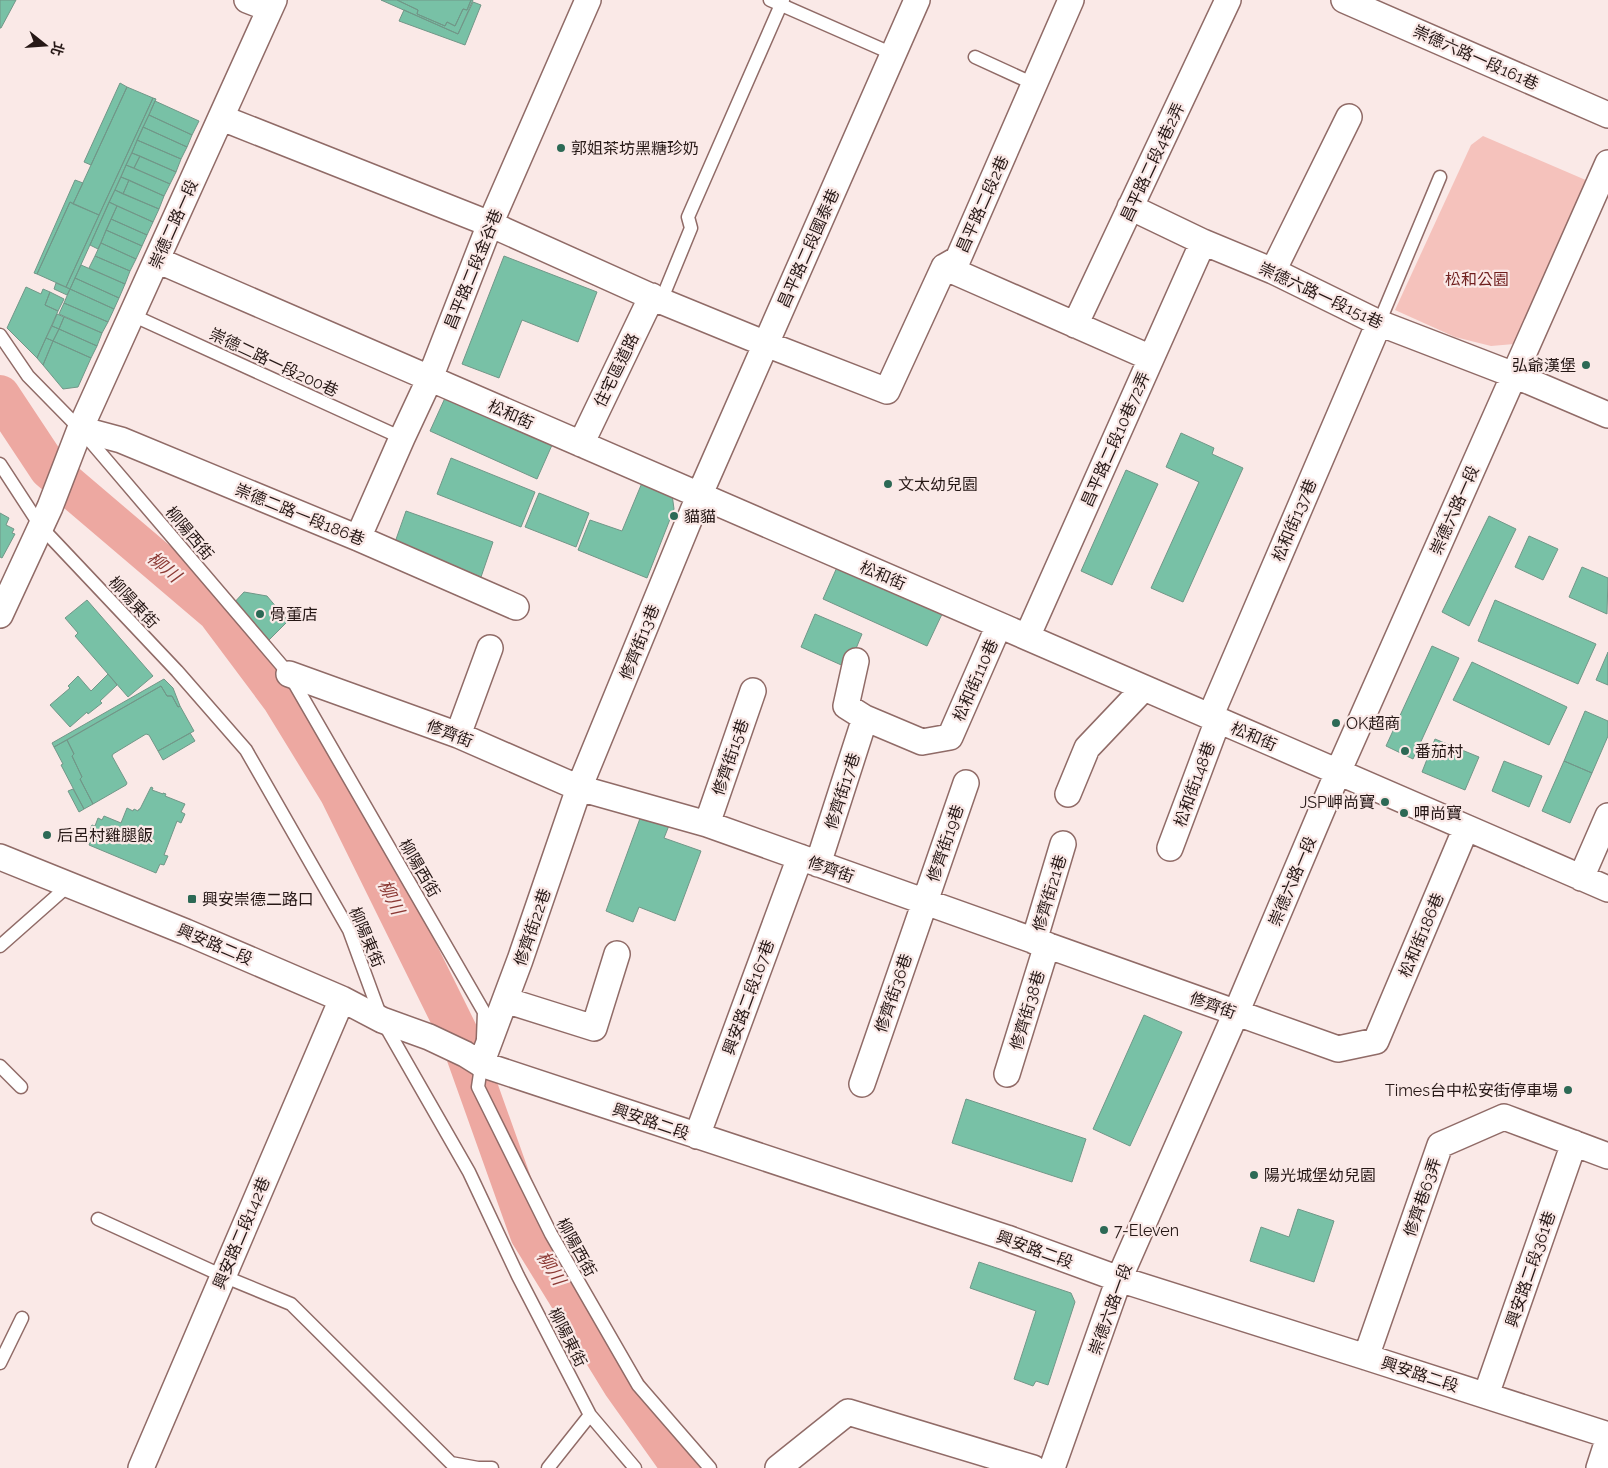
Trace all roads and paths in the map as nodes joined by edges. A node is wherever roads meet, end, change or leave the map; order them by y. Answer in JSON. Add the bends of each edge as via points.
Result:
{"nodes":[{"id":1,"x":247,"y":0,"type":"edge"},
{"id":2,"x":588,"y":0,"type":"edge"},
{"id":3,"x":917,"y":0,"type":"edge"},
{"id":4,"x":1071,"y":0,"type":"edge"},
{"id":5,"x":1228,"y":0,"type":"edge"},
{"id":6,"x":1344,"y":0,"type":"edge"},
{"id":7,"x":778,"y":2,"type":"edge"},
{"id":8,"x":272,"y":5,"type":"edge"},
{"id":9,"x":893,"y":54,"type":"junction"},
{"id":10,"x":975,"y":57,"type":"dead end"},
{"id":11,"x":1034,"y":84,"type":"junction"},
{"id":12,"x":1608,"y":115,"type":"edge"},
{"id":13,"x":1349,"y":117,"type":"dead end"},
{"id":14,"x":222,"y":118,"type":"junction"},
{"id":15,"x":1608,"y":163,"type":"edge"},
{"id":16,"x":1440,"y":177,"type":"dead end"},
{"id":17,"x":1130,"y":208,"type":"junction"},
{"id":18,"x":490,"y":224,"type":"junction"},
{"id":19,"x":1203,"y":242,"type":"junction"},
{"id":20,"x":157,"y":260,"type":"junction"},
{"id":21,"x":944,"y":267,"type":"junction"},
{"id":22,"x":1273,"y":271,"type":"junction"},
{"id":23,"x":656,"y":298,"type":"junction"},
{"id":24,"x":132,"y":315,"type":"junction"},
{"id":25,"x":1379,"y":323,"type":"junction"},
{"id":26,"x":1075,"y":325,"type":"junction"},
{"id":27,"x":0,"y":335,"type":"edge"},
{"id":28,"x":766,"y":344,"type":"junction"},
{"id":29,"x":1151,"y":358,"type":"junction"},
{"id":30,"x":1514,"y":374,"type":"junction"},
{"id":31,"x":430,"y":378,"type":"junction"},
{"id":32,"x":1608,"y":415,"type":"edge"},
{"id":33,"x":402,"y":438,"type":"junction"},
{"id":34,"x":77,"y":439,"type":"junction"},
{"id":35,"x":581,"y":444,"type":"junction"},
{"id":36,"x":0,"y":464,"type":"edge"},
{"id":37,"x":699,"y":496,"type":"junction"},
{"id":38,"x":45,"y":517,"type":"junction"},
{"id":39,"x":358,"y":538,"type":"junction"},
{"id":40,"x":516,"y":607,"type":"dead end"},
{"id":41,"x":0,"y":615,"type":"edge"},
{"id":42,"x":999,"y":625,"type":"junction"},
{"id":43,"x":1027,"y":637,"type":"junction"},
{"id":44,"x":490,"y":648,"type":"dead end"},
{"id":45,"x":856,"y":661,"type":"dead end"},
{"id":46,"x":289,"y":674,"type":"junction"},
{"id":47,"x":1144,"y":688,"type":"junction"},
{"id":48,"x":753,"y":691,"type":"dead end"},
{"id":49,"x":865,"y":718,"type":"junction"},
{"id":50,"x":1214,"y":718,"type":"junction"},
{"id":51,"x":458,"y":735,"type":"junction"},
{"id":52,"x":1338,"y":772,"type":"junction"},
{"id":53,"x":966,"y":783,"type":"dead end"},
{"id":54,"x":579,"y":788,"type":"junction"},
{"id":55,"x":1068,"y":794,"type":"dead end"},
{"id":56,"x":1608,"y":816,"type":"edge"},
{"id":57,"x":707,"y":824,"type":"junction"},
{"id":58,"x":1466,"y":828,"type":"junction"},
{"id":59,"x":1063,"y":844,"type":"dead end"},
{"id":60,"x":1170,"y":848,"type":"dead end"},
{"id":61,"x":0,"y":857,"type":"edge"},
{"id":62,"x":809,"y":861,"type":"junction"},
{"id":63,"x":1581,"y":878,"type":"junction"},
{"id":64,"x":69,"y":885,"type":"junction"},
{"id":65,"x":1608,"y":889,"type":"edge"},
{"id":66,"x":925,"y":902,"type":"junction"},
{"id":67,"x":1040,"y":943,"type":"junction"},
{"id":68,"x":0,"y":946,"type":"edge"},
{"id":69,"x":617,"y":954,"type":"dead end"},
{"id":70,"x":342,"y":999,"type":"junction"},
{"id":71,"x":505,"y":1000,"type":"junction"},
{"id":72,"x":1236,"y":1013,"type":"junction"},
{"id":73,"x":382,"y":1020,"type":"junction"},
{"id":74,"x":1376,"y":1041,"type":"joint"},
{"id":75,"x":473,"y":1059,"type":"junction"},
{"id":76,"x":0,"y":1066,"type":"edge"},
{"id":77,"x":1008,"y":1074,"type":"dead end"},
{"id":78,"x":862,"y":1084,"type":"dead end"},
{"id":79,"x":21,"y":1087,"type":"dead end"},
{"id":80,"x":696,"y":1136,"type":"junction"},
{"id":81,"x":1574,"y":1143,"type":"junction"},
{"id":82,"x":1608,"y":1156,"type":"edge"},
{"id":83,"x":98,"y":1219,"type":"dead end"},
{"id":84,"x":222,"y":1276,"type":"junction"},
{"id":85,"x":1119,"y":1279,"type":"junction"},
{"id":86,"x":22,"y":1318,"type":"dead end"},
{"id":87,"x":1366,"y":1357,"type":"junction"},
{"id":88,"x":0,"y":1362,"type":"edge"},
{"id":89,"x":1486,"y":1395,"type":"junction"},
{"id":90,"x":590,"y":1415,"type":"junction"},
{"id":91,"x":1608,"y":1435,"type":"edge"},
{"id":92,"x":1608,"y":1440,"type":"edge"},
{"id":93,"x":140,"y":1468,"type":"edge"},
{"id":94,"x":492,"y":1468,"type":"edge"},
{"id":95,"x":548,"y":1468,"type":"edge"},
{"id":96,"x":634,"y":1468,"type":"edge"},
{"id":97,"x":710,"y":1468,"type":"edge"},
{"id":98,"x":778,"y":1468,"type":"edge"},
{"id":99,"x":1033,"y":1468,"type":"edge"},
{"id":100,"x":1052,"y":1468,"type":"edge"},
{"id":101,"x":1599,"y":1468,"type":"edge"}],
"edges":[{"from":1,"to":8,"type":"street"},
{"from":2,"to":18,"type":"street","name":"昌平路二段金谷巷"},
{"from":3,"to":9,"type":"street","name":"昌平路二段國泰巷"},
{"from":4,"to":11,"type":"street","name":"昌平路二段2巷"},
{"from":5,"to":17,"type":"street","name":"昌平路二段4巷2弄"},
{"from":6,"to":12,"type":"street","name":"崇德六路一段161巷"},
{"from":7,"to":9,"type":"lane"},
{"from":7,"to":23,"type":"lane","via":[[688,217],[691,228]]},
{"from":8,"to":14,"type":"street","name":"崇德二路一段"},
{"from":9,"to":28,"type":"street","name":"昌平路二段國泰巷"},
{"from":10,"to":11,"type":"lane"},
{"from":11,"to":21,"type":"street","name":"昌平路二段2巷","via":[[958,259]]},
{"from":13,"to":22,"type":"street"},
{"from":14,"to":18,"type":"street"},
{"from":14,"to":20,"type":"street","name":"崇德二路一段"},
{"from":15,"to":30,"type":"street","name":"崇德六路一段"},
{"from":16,"to":25,"type":"lane"},
{"from":17,"to":19,"type":"street","name":"崇德六路一段151巷"},
{"from":17,"to":26,"type":"street","name":"昌平路二段4巷2弄"},
{"from":18,"to":23,"type":"street"},
{"from":18,"to":31,"type":"street","name":"昌平路二段金谷巷"},
{"from":19,"to":22,"type":"street","name":"崇德六路一段151巷"},
{"from":19,"to":29,"type":"street","name":"昌平路二段10巷72弄"},
{"from":20,"to":24,"type":"street","name":"崇德二路一段"},
{"from":20,"to":31,"type":"street","name":"松和街"},
{"from":21,"to":26,"type":"street"},
{"from":21,"to":28,"type":"street","name":"昌平路二段2巷","via":[[887,391]]},
{"from":22,"to":25,"type":"street","name":"崇德六路一段151巷"},
{"from":23,"to":28,"type":"street"},
{"from":23,"to":35,"type":"street","name":"住宅區道路"},
{"from":24,"to":33,"type":"lane","name":"崇德二路一段200巷"},
{"from":24,"to":34,"type":"street","name":"崇德二路一段"},
{"from":25,"to":30,"type":"street","name":"崇德六路一段151巷"},
{"from":25,"to":50,"type":"street","name":"松和街137巷"},
{"from":26,"to":29,"type":"street"},
{"from":27,"to":34,"type":"lane","name":"柳陽西街"},
{"from":28,"to":37,"type":"street","name":"昌平路二段國泰巷"},
{"from":29,"to":43,"type":"street","name":"昌平路二段10巷72弄"},
{"from":30,"to":32,"type":"street","name":"崇德六路一段151巷"},
{"from":30,"to":52,"type":"street","name":"崇德六路一段"},
{"from":31,"to":33,"type":"street","name":"昌平路二段金谷巷"},
{"from":31,"to":35,"type":"street","name":"松和街"},
{"from":33,"to":39,"type":"street","name":"昌平路二段金谷巷"},
{"from":34,"to":38,"type":"street","name":"崇德二路一段"},
{"from":34,"to":39,"type":"street","name":"崇德二路一段186巷","via":[[121,440]]},
{"from":34,"to":46,"type":"lane","name":"柳陽西街"},
{"from":35,"to":37,"type":"street","name":"松和街"},
{"from":36,"to":38,"type":"lane","name":"柳陽東街"},
{"from":37,"to":42,"type":"street","name":"松和街"},
{"from":37,"to":54,"type":"street","name":"修齊街13巷"},
{"from":38,"to":41,"type":"street"},
{"from":38,"to":73,"type":"lane","name":"柳陽東街","via":[[246,750],[349,930]]},
{"from":39,"to":40,"type":"street","name":"崇德二路一段186巷"},
{"from":42,"to":43,"type":"street","name":"松和街"},
{"from":42,"to":49,"type":"street","name":"松和街110巷","via":[[950,737],[922,742]]},
{"from":43,"to":47,"type":"street","name":"松和街"},
{"from":44,"to":51,"type":"street"},
{"from":45,"to":49,"type":"street","via":[[846,706]]},
{"from":46,"to":51,"type":"street","name":"修齊街"},
{"from":46,"to":75,"type":"lane","name":"柳陽西街","via":[[484,1012]]},
{"from":47,"to":50,"type":"street","name":"松和街"},
{"from":47,"to":55,"type":"street","via":[[1087,748]]},
{"from":48,"to":57,"type":"street","name":"修齊街15巷"},
{"from":49,"to":62,"type":"street","name":"修齊街17巷"},
{"from":50,"to":52,"type":"street","name":"松和街"},
{"from":50,"to":60,"type":"street","name":"松和街148巷"},
{"from":51,"to":54,"type":"street","name":"修齊街"},
{"from":52,"to":58,"type":"street","name":"松和街"},
{"from":52,"to":72,"type":"street","name":"崇德六路一段"},
{"from":53,"to":66,"type":"street","name":"修齊街19巷"},
{"from":54,"to":57,"type":"street","name":"修齊街"},
{"from":54,"to":71,"type":"street","name":"修齊街22巷"},
{"from":56,"to":63,"type":"street"},
{"from":57,"to":62,"type":"street","name":"修齊街"},
{"from":58,"to":63,"type":"street","name":"松和街"},
{"from":58,"to":74,"type":"street","name":"松和街186巷"},
{"from":59,"to":67,"type":"street","name":"修齊街21巷"},
{"from":61,"to":64,"type":"street","name":"興安路二段"},
{"from":62,"to":66,"type":"street","name":"修齊街"},
{"from":62,"to":80,"type":"street","name":"興安路二段167巷"},
{"from":63,"to":65,"type":"street","name":"松和街"},
{"from":64,"to":68,"type":"lane"},
{"from":64,"to":70,"type":"street","name":"興安路二段"},
{"from":66,"to":67,"type":"street","name":"修齊街"},
{"from":66,"to":78,"type":"street","name":"修齊街36巷"},
{"from":67,"to":72,"type":"street","name":"修齊街"},
{"from":67,"to":77,"type":"street","name":"修齊街38巷"},
{"from":69,"to":71,"type":"street","via":[[594,1028]]},
{"from":70,"to":73,"type":"street","name":"興安路二段"},
{"from":70,"to":84,"type":"street","name":"興安路二段142巷"},
{"from":71,"to":75,"type":"street","name":"修齊街22巷"},
{"from":72,"to":74,"type":"street","name":"修齊街","via":[[1338,1049]]},
{"from":72,"to":85,"type":"street","name":"崇德六路一段"},
{"from":73,"to":75,"type":"street","name":"興安路二段","via":[[429,1037]]},
{"from":73,"to":90,"type":"lane","name":"柳陽東街","via":[[469,1172]]},
{"from":75,"to":80,"type":"street","name":"興安路二段"},
{"from":75,"to":97,"type":"lane","name":"柳陽西街","via":[[478,1087],[551,1234],[638,1385]]},
{"from":76,"to":79,"type":"lane"},
{"from":80,"to":85,"type":"street","name":"興安路二段","via":[[1007,1238]]},
{"from":81,"to":82,"type":"street"},
{"from":81,"to":87,"type":"street","name":"修齊巷63弄","via":[[1504,1117],[1440,1145]]},
{"from":81,"to":89,"type":"street","name":"興安路二段361巷"},
{"from":83,"to":84,"type":"lane"},
{"from":84,"to":93,"type":"street","name":"興安路二段142巷"},
{"from":84,"to":94,"type":"lane","via":[[291,1304],[452,1463]]},
{"from":85,"to":87,"type":"street","name":"興安路二段"},
{"from":85,"to":100,"type":"street","name":"崇德六路一段"},
{"from":86,"to":88,"type":"lane"},
{"from":87,"to":89,"type":"street","name":"興安路二段"},
{"from":89,"to":91,"type":"street","name":"興安路二段"},
{"from":90,"to":95,"type":"lane"},
{"from":90,"to":96,"type":"lane","name":"柳陽東街"},
{"from":92,"to":101,"type":"street"},
{"from":98,"to":99,"type":"street","via":[[848,1412]]}]}
